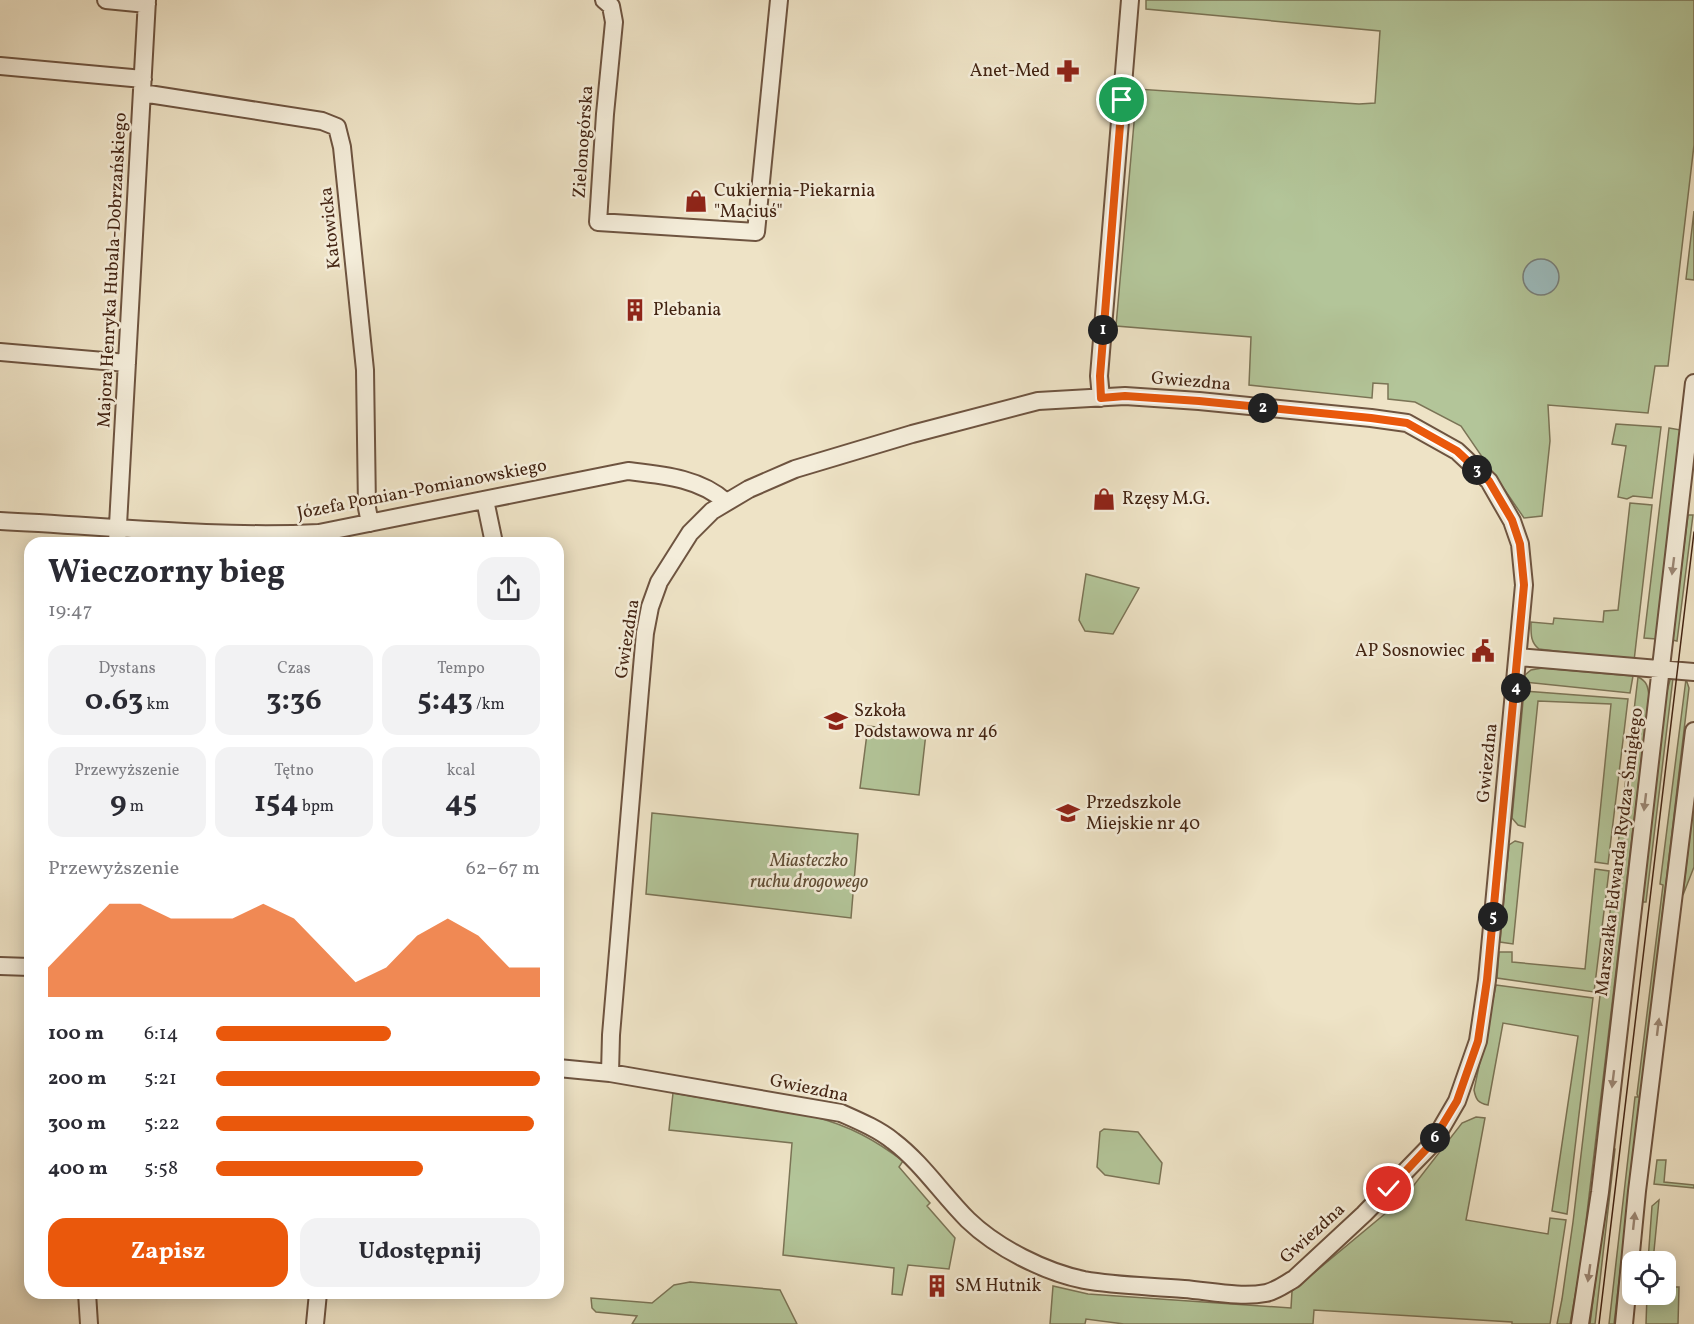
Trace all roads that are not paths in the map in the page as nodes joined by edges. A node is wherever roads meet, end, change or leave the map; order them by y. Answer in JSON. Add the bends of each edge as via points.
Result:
{"nodes":[{"id":1,"x":106,"y":0,"type":"edge"},
{"id":2,"x":604,"y":0,"type":"edge"},
{"id":3,"x":778,"y":0,"type":"edge"},
{"id":4,"x":147,"y":2,"type":"edge"},
{"id":5,"x":1130,"y":4,"type":"edge"},
{"id":6,"x":0,"y":66,"type":"edge"},
{"id":7,"x":142,"y":86,"type":"junction"},
{"id":8,"x":0,"y":352,"type":"edge"},
{"id":9,"x":127,"y":363,"type":"junction"},
{"id":10,"x":1694,"y":383,"type":"edge"},
{"id":11,"x":1101,"y":398,"type":"junction"},
{"id":12,"x":485,"y":500,"type":"junction"},
{"id":13,"x":726,"y":502,"type":"junction"},
{"id":14,"x":0,"y":521,"type":"edge"},
{"id":15,"x":370,"y":523,"type":"junction"},
{"id":16,"x":118,"y":535,"type":"edge"},
{"id":17,"x":312,"y":537,"type":"edge"},
{"id":18,"x":322,"y":537,"type":"edge"},
{"id":19,"x":493,"y":537,"type":"edge"},
{"id":20,"x":1519,"y":657,"type":"junction"},
{"id":21,"x":1660,"y":669,"type":"junction"},
{"id":22,"x":1694,"y":672,"type":"edge"},
{"id":23,"x":1694,"y":731,"type":"edge"},
{"id":24,"x":0,"y":966,"type":"edge"},
{"id":25,"x":24,"y":967,"type":"edge"},
{"id":26,"x":564,"y":1068,"type":"edge"},
{"id":27,"x":609,"y":1072,"type":"junction"},
{"id":28,"x":87,"y":1299,"type":"edge"},
{"id":29,"x":317,"y":1299,"type":"edge"},
{"id":30,"x":89,"y":1324,"type":"edge"},
{"id":31,"x":315,"y":1324,"type":"edge"},
{"id":32,"x":1580,"y":1324,"type":"edge"},
{"id":33,"x":1624,"y":1324,"type":"edge"}],
"edges":[{"from":1,"to":4,"type":"street"},
{"from":2,"to":3,"type":"street","name":"Zielonogórska","via":[[611,6],[614,22],[598,222],[756,232]]},
{"from":4,"to":7,"type":"street","name":"Majora Henryka Hubala-Dobrzańskiego"},
{"from":5,"to":11,"type":"street"},
{"from":6,"to":7,"type":"street"},
{"from":7,"to":9,"type":"street","name":"Majora Henryka Hubala-Dobrzańskiego"},
{"from":7,"to":15,"type":"street","name":"Katowicka","via":[[337,127],[365,370]]},
{"from":8,"to":9,"type":"street"},
{"from":9,"to":16,"type":"street","name":"Majora Henryka Hubala-Dobrzańskiego"},
{"from":10,"to":21,"type":"street","name":"Marszałka Edwarda Rydza-Śmigłego","one_way":true},
{"from":11,"to":13,"type":"street","name":"Gwiezdna","via":[[1038,401],[912,434],[795,469]]},
{"from":11,"to":20,"type":"street","name":"Gwiezdna","via":[[1199,401],[1389,420],[1417,427],[1457,451],[1489,481],[1512,520],[1520,544],[1524,585]]},
{"from":12,"to":13,"type":"street","name":"Józefa Pomian-Pomianowskiego","via":[[628,471],[680,479],[705,487]]},
{"from":12,"to":15,"type":"street","name":"Józefa Pomian-Pomianowskiego"},
{"from":12,"to":19,"type":"street"},
{"from":13,"to":27,"type":"street","name":"Gwiezdna","via":[[690,533],[660,582],[650,607]]},
{"from":14,"to":16,"type":"street","name":"Józefa Pomian-Pomianowskiego"},
{"from":15,"to":18,"type":"street","name":"Józefa Pomian-Pomianowskiego"},
{"from":16,"to":17,"type":"street","name":"Józefa Pomian-Pomianowskiego","via":[[177,531]]},
{"from":20,"to":21,"type":"street"},
{"from":20,"to":27,"type":"street","name":"Gwiezdna","via":[[1478,1041],[1457,1101],[1431,1144],[1389,1189],[1281,1287],[1265,1293],[1239,1293],[1084,1280],[1054,1272],[985,1233],[892,1140],[841,1113]]},
{"from":21,"to":22,"type":"street"},
{"from":21,"to":32,"type":"street","name":"Marszałka Edwarda Rydza-Śmigłego","one_way":true,"via":[[1601,1181]]},
{"from":33,"to":23,"type":"street","one_way":true},
{"from":24,"to":25,"type":"street"},
{"from":26,"to":27,"type":"street","name":"Gwiezdna"},
{"from":28,"to":30,"type":"street"},
{"from":29,"to":31,"type":"street"}]}
